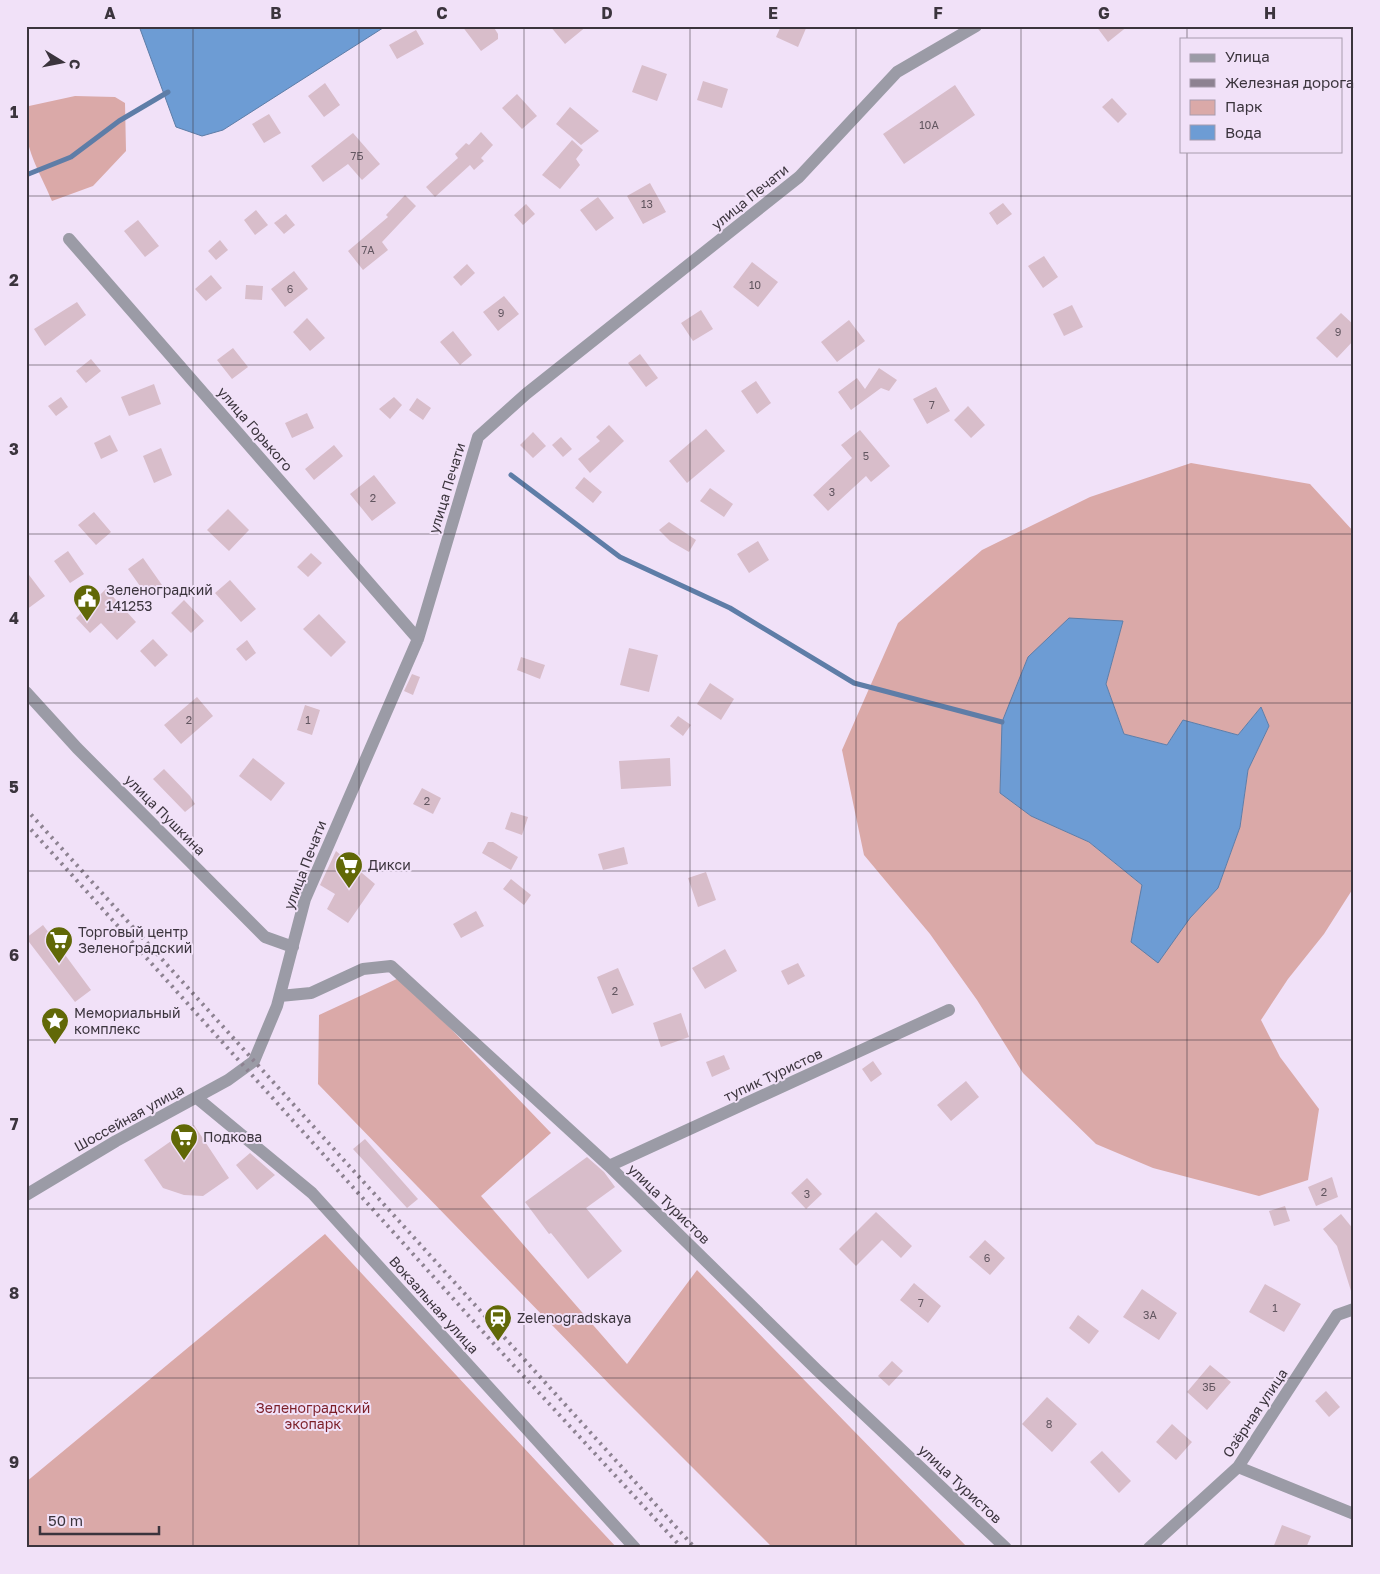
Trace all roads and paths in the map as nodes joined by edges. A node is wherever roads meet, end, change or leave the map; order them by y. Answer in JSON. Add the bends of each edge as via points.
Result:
{"nodes":[{"id":1,"x":976,"y":26,"type":"edge"},
{"id":2,"x":69,"y":239,"type":"dead end"},
{"id":3,"x":418,"y":639,"type":"junction"},
{"id":4,"x":26,"y":692,"type":"edge"},
{"id":5,"x":293,"y":947,"type":"junction"},
{"id":6,"x":280,"y":996,"type":"junction"},
{"id":7,"x":949,"y":1010,"type":"dead end"},
{"id":8,"x":246,"y":1068,"type":"joint"},
{"id":9,"x":197,"y":1098,"type":"junction"},
{"id":10,"x":609,"y":1166,"type":"junction"},
{"id":11,"x":26,"y":1195,"type":"edge"},
{"id":12,"x":1354,"y":1309,"type":"edge"},
{"id":13,"x":1238,"y":1467,"type":"junction"},
{"id":14,"x":1354,"y":1514,"type":"edge"},
{"id":15,"x":635,"y":1548,"type":"edge"},
{"id":16,"x":1006,"y":1548,"type":"edge"},
{"id":17,"x":1149,"y":1548,"type":"edge"}],
"edges":[{"from":1,"to":3,"type":"street","name":"улица Печати","via":[[897,72],[799,177],[526,394],[478,437]]},
{"from":2,"to":3,"type":"street","name":"улица Горького"},
{"from":3,"to":5,"type":"street","name":"улица Печати","via":[[305,899]]},
{"from":4,"to":5,"type":"street","name":"улица Пушкина","via":[[77,748],[265,937]]},
{"from":5,"to":6,"type":"street","name":"улица Печати"},
{"from":6,"to":8,"type":"street","name":"улица Печати","via":[[254,1061]]},
{"from":6,"to":10,"type":"street","name":"улица Туристов","via":[[310,993],[363,970],[391,966]]},
{"from":7,"to":10,"type":"street","name":"тупик Туристов"},
{"from":8,"to":9,"type":"street","name":"Шоссейная улица"},
{"from":9,"to":11,"type":"street","name":"Шоссейная улица","via":[[116,1141]]},
{"from":9,"to":15,"type":"street","name":"Вокзальная улица","via":[[312,1193]]},
{"from":10,"to":16,"type":"street","name":"улица Туристов","via":[[817,1370]]},
{"from":12,"to":13,"type":"street","name":"Озёрная улица","via":[[1337,1315]]},
{"from":13,"to":14,"type":"street"},
{"from":13,"to":17,"type":"street","name":"Озёрная улица"}]}
